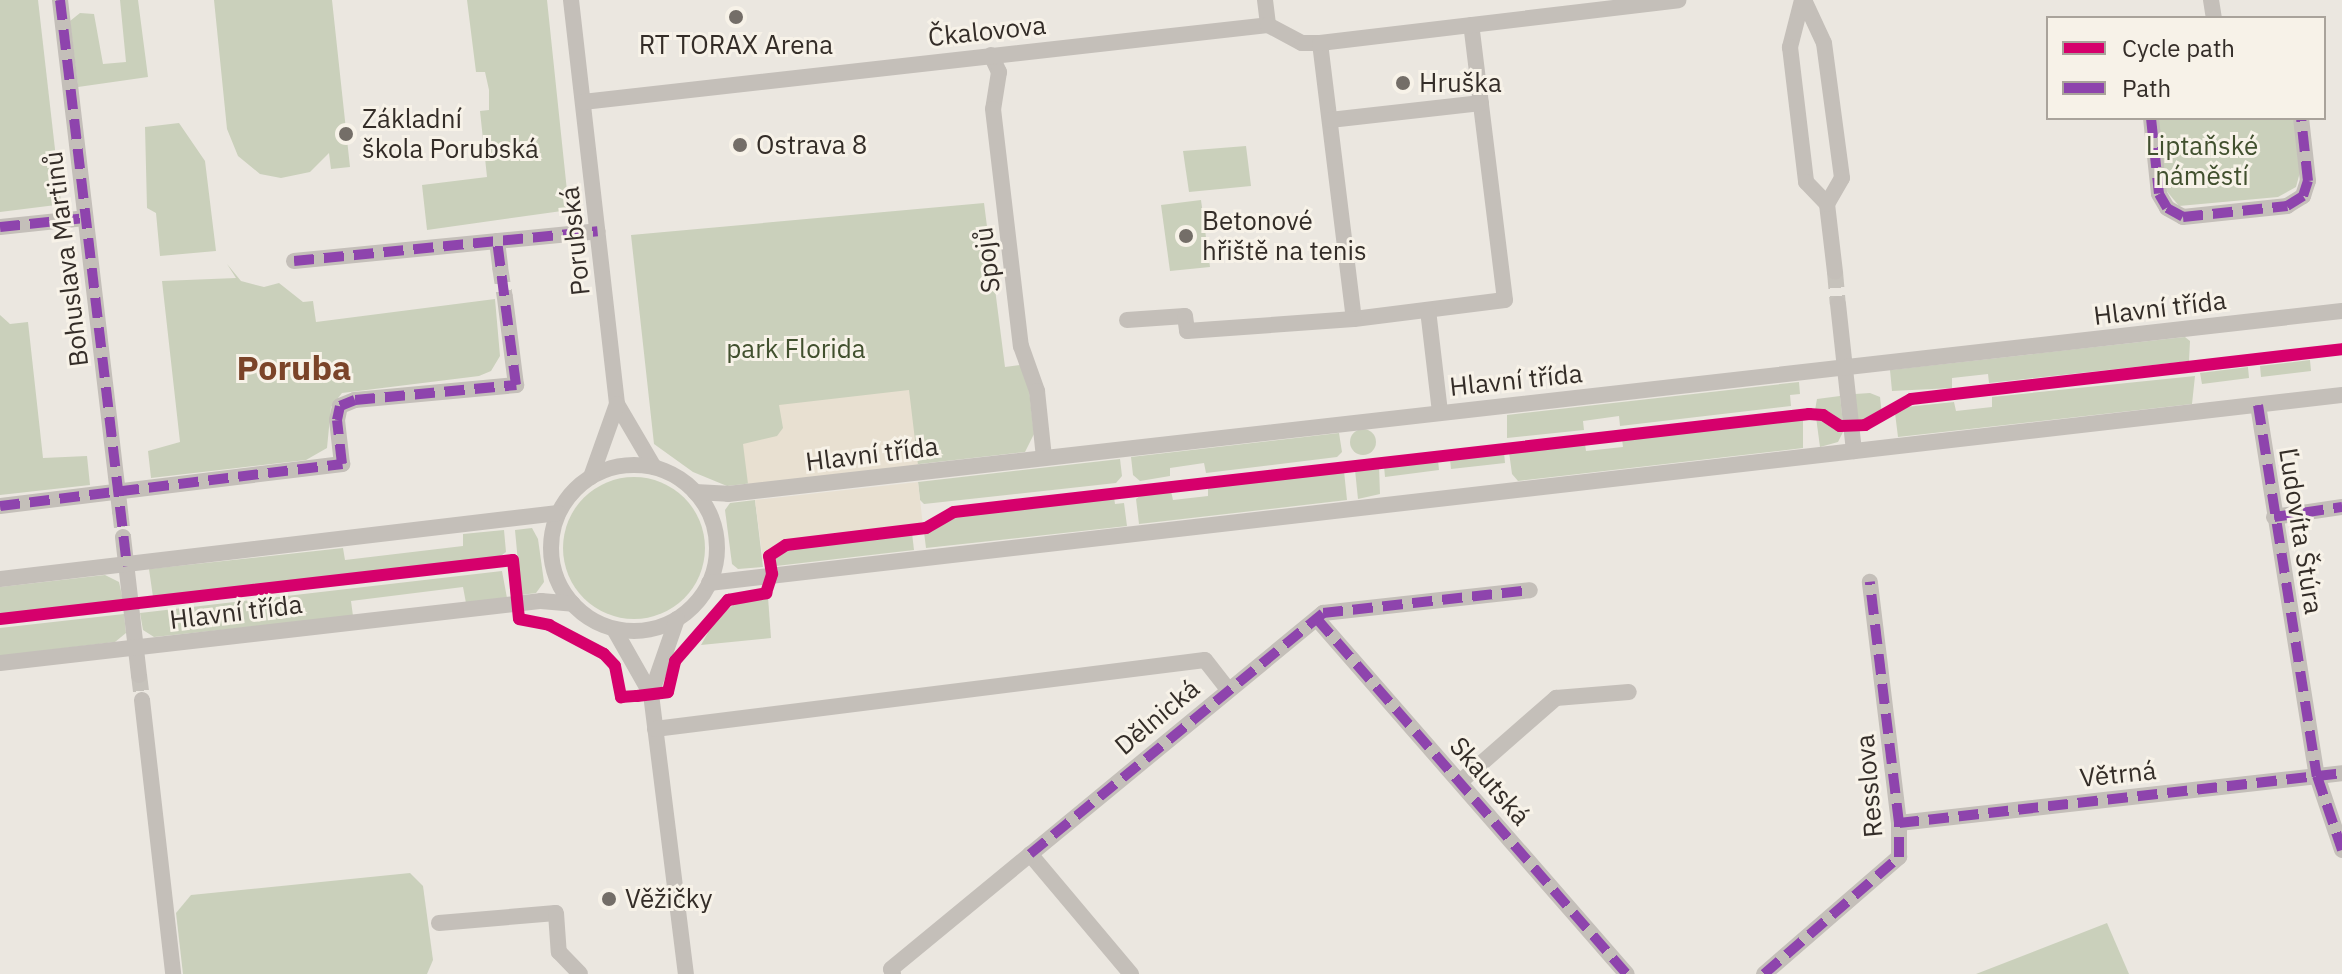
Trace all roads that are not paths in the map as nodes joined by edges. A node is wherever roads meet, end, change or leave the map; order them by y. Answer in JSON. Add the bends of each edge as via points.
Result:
{"nodes":[{"id":1,"x":60,"y":0,"type":"edge"},
{"id":2,"x":571,"y":0,"type":"edge"},
{"id":3,"x":1265,"y":0,"type":"edge"},
{"id":4,"x":1678,"y":0,"type":"edge"},
{"id":5,"x":1803,"y":0,"type":"edge"},
{"id":6,"x":1268,"y":25,"type":"junction"},
{"id":7,"x":1471,"y":25,"type":"junction"},
{"id":8,"x":1320,"y":43,"type":"junction"},
{"id":9,"x":991,"y":55,"type":"junction"},
{"id":10,"x":583,"y":102,"type":"junction"},
{"id":11,"x":1481,"y":103,"type":"junction"},
{"id":12,"x":1330,"y":120,"type":"junction"},
{"id":13,"x":2151,"y":120,"type":"edge"},
{"id":14,"x":2301,"y":120,"type":"edge"},
{"id":15,"x":1827,"y":204,"type":"junction"},
{"id":16,"x":85,"y":218,"type":"junction"},
{"id":17,"x":0,"y":227,"type":"edge"},
{"id":18,"x":598,"y":231,"type":"junction"},
{"id":19,"x":497,"y":241,"type":"junction"},
{"id":20,"x":294,"y":261,"type":"dead end"},
{"id":21,"x":500,"y":267,"type":"tunnel mouth"},
{"id":22,"x":1835,"y":272,"type":"tunnel mouth"},
{"id":23,"x":505,"y":298,"type":"tunnel mouth"},
{"id":24,"x":1838,"y":304,"type":"tunnel mouth"},
{"id":25,"x":1428,"y":310,"type":"junction"},
{"id":26,"x":2342,"y":311,"type":"edge"},
{"id":27,"x":1354,"y":319,"type":"junction"},
{"id":28,"x":1127,"y":320,"type":"dead end"},
{"id":29,"x":1844,"y":367,"type":"junction"},
{"id":30,"x":2342,"y":395,"type":"edge"},
{"id":31,"x":617,"y":404,"type":"junction"},
{"id":32,"x":2258,"y":405,"type":"junction"},
{"id":33,"x":1440,"y":412,"type":"junction"},
{"id":34,"x":1854,"y":451,"type":"junction"},
{"id":35,"x":1044,"y":458,"type":"junction"},
{"id":36,"x":654,"y":467,"type":"junction"},
{"id":37,"x":591,"y":477,"type":"junction"},
{"id":38,"x":695,"y":492,"type":"junction"},
{"id":39,"x":118,"y":494,"type":"junction"},
{"id":40,"x":0,"y":506,"type":"edge"},
{"id":41,"x":2342,"y":507,"type":"edge"},
{"id":42,"x":120,"y":511,"type":"tunnel mouth"},
{"id":43,"x":558,"y":513,"type":"junction"},
{"id":44,"x":2274,"y":517,"type":"junction"},
{"id":45,"x":123,"y":537,"type":"tunnel mouth"},
{"id":46,"x":127,"y":566,"type":"junction"},
{"id":47,"x":0,"y":579,"type":"edge"},
{"id":48,"x":1870,"y":582,"type":"dead end"},
{"id":49,"x":709,"y":583,"type":"junction"},
{"id":50,"x":1530,"y":590,"type":"dead end"},
{"id":51,"x":573,"y":604,"type":"junction"},
{"id":52,"x":677,"y":619,"type":"junction"},
{"id":53,"x":1317,"y":619,"type":"junction"},
{"id":54,"x":614,"y":629,"type":"junction"},
{"id":55,"x":136,"y":647,"type":"junction"},
{"id":56,"x":0,"y":663,"type":"edge"},
{"id":57,"x":139,"y":675,"type":"tunnel mouth"},
{"id":58,"x":1228,"y":689,"type":"junction"},
{"id":59,"x":1629,"y":692,"type":"dead end"},
{"id":60,"x":651,"y":694,"type":"junction"},
{"id":61,"x":142,"y":700,"type":"tunnel mouth"},
{"id":62,"x":655,"y":729,"type":"junction"},
{"id":63,"x":2342,"y":773,"type":"edge"},
{"id":64,"x":2317,"y":776,"type":"junction"},
{"id":65,"x":1460,"y":782,"type":"junction"},
{"id":66,"x":1899,"y":823,"type":"junction"},
{"id":67,"x":2342,"y":850,"type":"edge"},
{"id":68,"x":1030,"y":854,"type":"junction"},
{"id":69,"x":439,"y":923,"type":"dead end"},
{"id":70,"x":173,"y":974,"type":"edge"},
{"id":71,"x":580,"y":974,"type":"edge"},
{"id":72,"x":686,"y":974,"type":"edge"},
{"id":73,"x":893,"y":974,"type":"edge"},
{"id":74,"x":1131,"y":974,"type":"edge"},
{"id":75,"x":1627,"y":974,"type":"edge"},
{"id":76,"x":1764,"y":974,"type":"edge"}],
"edges":[{"from":1,"to":16,"type":"street","name":"Bohuslava Martinů"},
{"from":2,"to":10,"type":"street","name":"Porubská"},
{"from":3,"to":6,"type":"street"},
{"from":4,"to":7,"type":"street"},
{"from":5,"to":15,"type":"street","via":[[1824,43],[1842,178]]},
{"from":5,"to":15,"type":"street","via":[[1790,47],[1802,152],[1806,182]]},
{"from":6,"to":8,"type":"street","via":[[1302,43]]},
{"from":6,"to":9,"type":"street","name":"Čkalovova"},
{"from":7,"to":8,"type":"street"},
{"from":7,"to":11,"type":"street"},
{"from":8,"to":12,"type":"street"},
{"from":9,"to":10,"type":"street","name":"Čkalovova"},
{"from":9,"to":35,"type":"street","name":"Spojů","via":[[999,72],[993,109],[1021,346],[1037,391]]},
{"from":10,"to":18,"type":"street","name":"Porubská"},
{"from":11,"to":12,"type":"street"},
{"from":11,"to":25,"type":"street","via":[[1505,300]]},
{"from":12,"to":27,"type":"street"},
{"from":13,"to":14,"type":"street","via":[[2159,194],[2167,208],[2183,217],[2287,206],[2303,196],[2308,181]]},
{"from":15,"to":22,"type":"street"},
{"from":16,"to":17,"type":"street"},
{"from":16,"to":39,"type":"street","name":"Bohuslava Martinů"},
{"from":18,"to":19,"type":"street"},
{"from":18,"to":31,"type":"street","name":"Porubská"},
{"from":19,"to":20,"type":"street"},
{"from":19,"to":21,"type":"street"},
{"from":23,"to":39,"type":"street","via":[[516,385],[355,400],[340,406],[342,464]]},
{"from":24,"to":29,"type":"street"},
{"from":25,"to":27,"type":"street"},
{"from":25,"to":33,"type":"street"},
{"from":26,"to":29,"type":"street","name":"Hlavní třída"},
{"from":27,"to":28,"type":"street","via":[[1187,331],[1185,316]]},
{"from":29,"to":33,"type":"street","name":"Hlavní třída"},
{"from":29,"to":34,"type":"street"},
{"from":30,"to":32,"type":"street"},
{"from":31,"to":36,"type":"street","name":"Porubská"},
{"from":31,"to":37,"type":"street"},
{"from":32,"to":34,"type":"street"},
{"from":32,"to":44,"type":"street","name":"Ľudovíta Štúra"},
{"from":33,"to":35,"type":"street","name":"Hlavní třída"},
{"from":34,"to":49,"type":"street"},
{"from":35,"to":38,"type":"street","name":"Hlavní třída","via":[[728,494]]},
{"from":36,"to":37,"type":"street","via":[[621,466]]},
{"from":36,"to":38,"type":"street"},
{"from":37,"to":43,"type":"street"},
{"from":38,"to":49,"type":"street","via":[[716,535]]},
{"from":39,"to":40,"type":"street"},
{"from":39,"to":42,"type":"street","name":"Bohuslava Martinů"},
{"from":41,"to":44,"type":"street"},
{"from":43,"to":46,"type":"street"},
{"from":43,"to":51,"type":"street","via":[[552,561]]},
{"from":44,"to":64,"type":"street","name":"Ľudovíta Štúra"},
{"from":45,"to":46,"type":"street"},
{"from":46,"to":47,"type":"street"},
{"from":46,"to":55,"type":"street"},
{"from":48,"to":66,"type":"street","name":"Resslova"},
{"from":49,"to":52,"type":"street"},
{"from":50,"to":53,"type":"street","via":[[1323,613]]},
{"from":51,"to":54,"type":"street"},
{"from":51,"to":55,"type":"street","name":"Hlavní třída","via":[[541,601]]},
{"from":52,"to":54,"type":"street","via":[[647,630]]},
{"from":52,"to":60,"type":"street"},
{"from":53,"to":58,"type":"street","name":"Dělnická"},
{"from":53,"to":65,"type":"street","name":"Skautská"},
{"from":54,"to":60,"type":"street"},
{"from":55,"to":56,"type":"street","name":"Hlavní třída"},
{"from":55,"to":57,"type":"street"},
{"from":58,"to":62,"type":"street","via":[[1205,660]]},
{"from":58,"to":68,"type":"street","name":"Dělnická"},
{"from":59,"to":65,"type":"street","via":[[1556,698]]},
{"from":60,"to":62,"type":"street"},
{"from":61,"to":70,"type":"street"},
{"from":62,"to":72,"type":"street"},
{"from":63,"to":64,"type":"street","name":"Větrná"},
{"from":64,"to":66,"type":"street","name":"Větrná"},
{"from":64,"to":67,"type":"street","name":"Ľudovíta Štúra"},
{"from":65,"to":75,"type":"street","name":"Skautská"},
{"from":66,"to":76,"type":"street","name":"Resslova","via":[[1899,857]]},
{"from":68,"to":73,"type":"street","name":"Dělnická","via":[[891,969]]},
{"from":68,"to":74,"type":"street"},
{"from":69,"to":71,"type":"street","via":[[556,913],[559,952]]}]}
